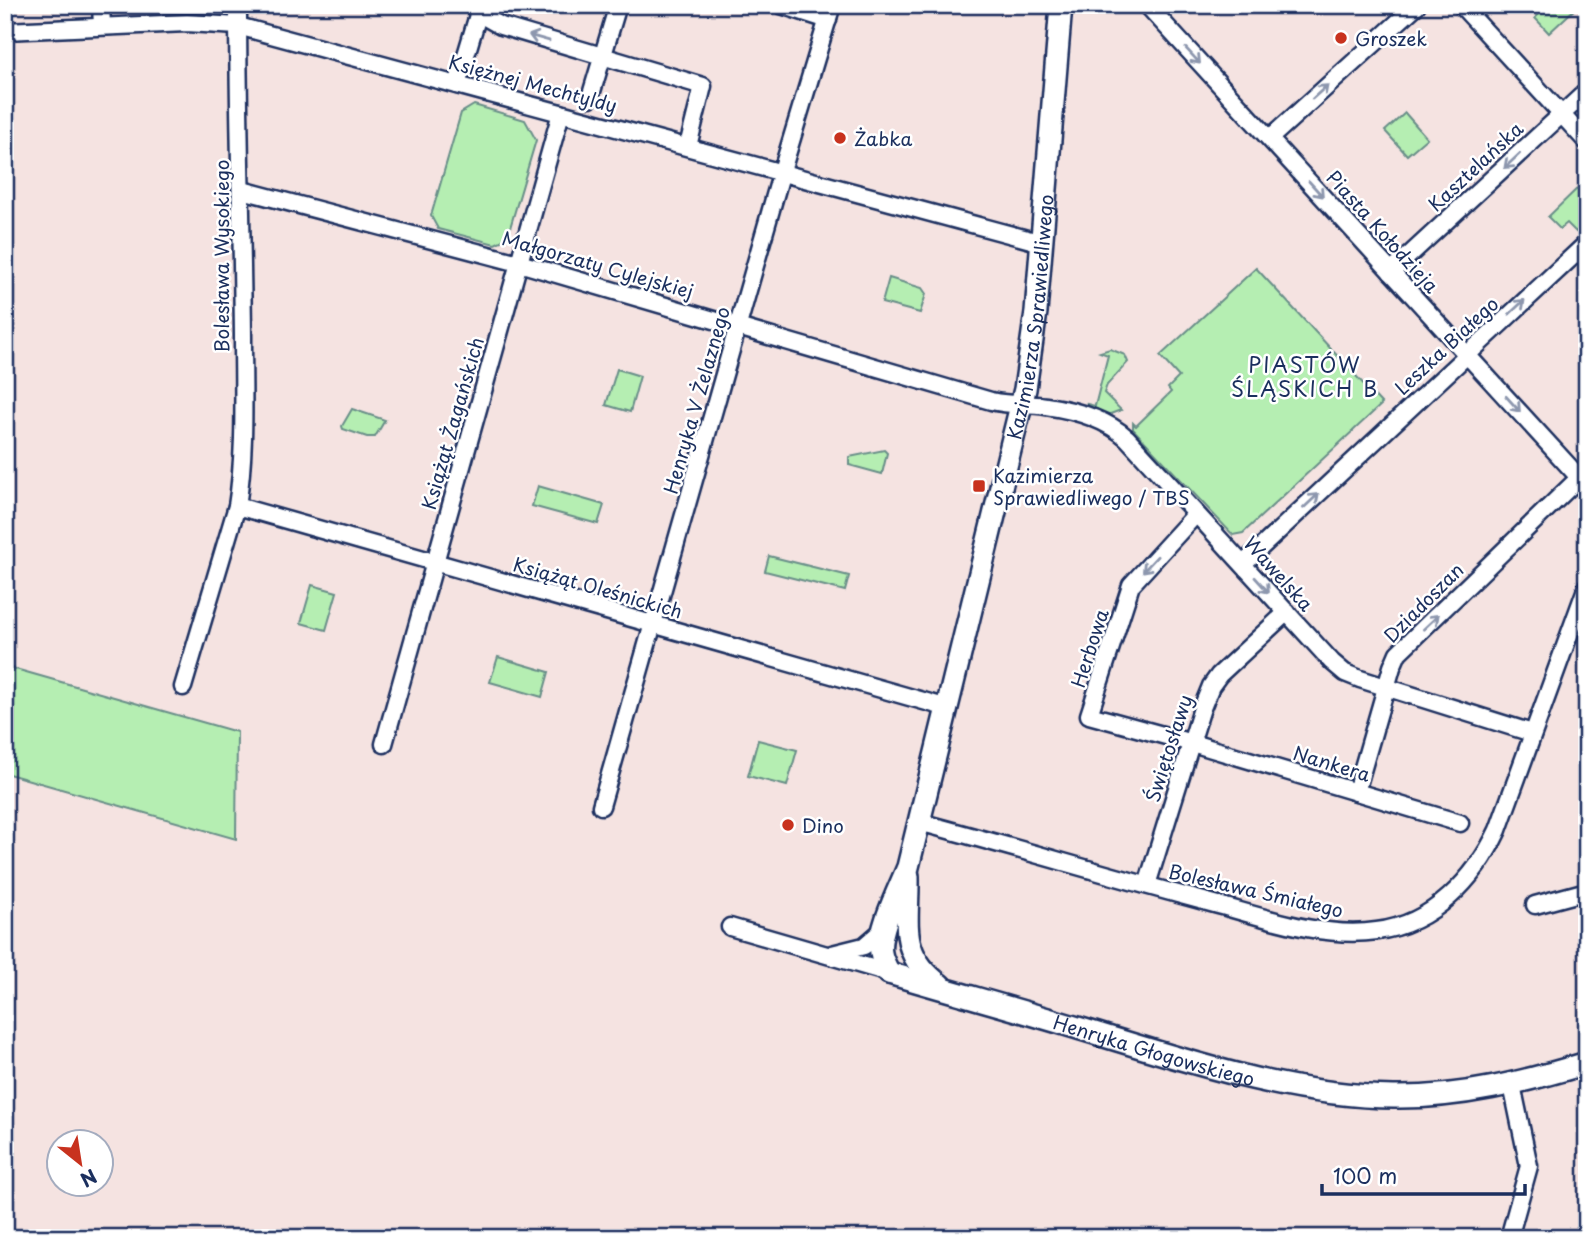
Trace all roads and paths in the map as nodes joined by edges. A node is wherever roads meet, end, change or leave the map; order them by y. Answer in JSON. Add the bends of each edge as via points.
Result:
{"nodes":[{"id":1,"x":101,"y":5,"type":"edge"},
{"id":2,"x":238,"y":5,"type":"edge"},
{"id":3,"x":618,"y":5,"type":"edge"},
{"id":4,"x":781,"y":5,"type":"edge"},
{"id":5,"x":1061,"y":5,"type":"edge"},
{"id":6,"x":1147,"y":5,"type":"edge"},
{"id":7,"x":1417,"y":5,"type":"edge"},
{"id":8,"x":1461,"y":5,"type":"edge"},
{"id":9,"x":477,"y":8,"type":"edge"},
{"id":10,"x":830,"y":13,"type":"edge"},
{"id":11,"x":102,"y":26,"type":"junction"},
{"id":12,"x":238,"y":26,"type":"junction"},
{"id":13,"x":5,"y":31,"type":"edge"},
{"id":14,"x":603,"y":56,"type":"junction"},
{"id":15,"x":457,"y":85,"type":"junction"},
{"id":16,"x":1587,"y":91,"type":"edge"},
{"id":17,"x":590,"y":98,"type":"dead end"},
{"id":18,"x":561,"y":113,"type":"junction"},
{"id":19,"x":1562,"y":115,"type":"junction"},
{"id":20,"x":1270,"y":138,"type":"junction"},
{"id":21,"x":1587,"y":142,"type":"edge"},
{"id":22,"x":688,"y":146,"type":"junction"},
{"id":23,"x":782,"y":171,"type":"junction"},
{"id":24,"x":242,"y":190,"type":"junction"},
{"id":25,"x":1042,"y":243,"type":"junction"},
{"id":26,"x":1587,"y":243,"type":"edge"},
{"id":27,"x":519,"y":263,"type":"junction"},
{"id":28,"x":1391,"y":272,"type":"junction"},
{"id":29,"x":738,"y":326,"type":"junction"},
{"id":30,"x":1468,"y":353,"type":"junction"},
{"id":31,"x":1021,"y":406,"type":"junction"},
{"id":32,"x":1583,"y":482,"type":"edge"},
{"id":33,"x":237,"y":506,"type":"junction"},
{"id":34,"x":1196,"y":514,"type":"junction"},
{"id":35,"x":433,"y":562,"type":"junction"},
{"id":36,"x":1243,"y":564,"type":"junction"},
{"id":37,"x":1587,"y":586,"type":"edge"},
{"id":38,"x":1287,"y":611,"type":"junction"},
{"id":39,"x":653,"y":625,"type":"junction"},
{"id":40,"x":183,"y":687,"type":"dead end"},
{"id":41,"x":1386,"y":688,"type":"junction"},
{"id":42,"x":948,"y":708,"type":"junction"},
{"id":43,"x":1532,"y":733,"type":"junction"},
{"id":44,"x":1192,"y":743,"type":"junction"},
{"id":45,"x":384,"y":744,"type":"dead end"},
{"id":46,"x":1356,"y":792,"type":"junction"},
{"id":47,"x":601,"y":806,"type":"dead end"},
{"id":48,"x":919,"y":822,"type":"junction"},
{"id":49,"x":1460,"y":823,"type":"dead end"},
{"id":50,"x":908,"y":867,"type":"junction"},
{"id":51,"x":1147,"y":885,"type":"junction"},
{"id":52,"x":1587,"y":891,"type":"edge"},
{"id":53,"x":1535,"y":905,"type":"dead end"},
{"id":54,"x":730,"y":927,"type":"dead end"},
{"id":55,"x":884,"y":929,"type":"junction"},
{"id":56,"x":906,"y":934,"type":"junction"},
{"id":57,"x":823,"y":954,"type":"junction"},
{"id":58,"x":889,"y":973,"type":"junction"},
{"id":59,"x":944,"y":989,"type":"junction"},
{"id":60,"x":1587,"y":1063,"type":"edge"},
{"id":61,"x":1512,"y":1085,"type":"junction"},
{"id":62,"x":1509,"y":1238,"type":"edge"}],
"edges":[{"from":1,"to":11,"type":"street"},
{"from":2,"to":12,"type":"street","name":"Bolesława Wysokiego"},
{"from":3,"to":14,"type":"street"},
{"from":4,"to":10,"type":"street"},
{"from":5,"to":25,"type":"street","name":"Kazimierza Sprawiedliwego"},
{"from":6,"to":20,"type":"street","name":"Piasta Kołodzieja","one_way":true},
{"from":20,"to":7,"type":"street","one_way":true},
{"from":8,"to":19,"type":"street"},
{"from":14,"to":9,"type":"street","one_way":true,"via":[[501,26]]},
{"from":9,"to":15,"type":"street"},
{"from":10,"to":23,"type":"street","name":"Henryka V Żelaznego"},
{"from":11,"to":12,"type":"street","name":"Księżnej Mechtyldy"},
{"from":11,"to":13,"type":"street","name":"Księżnej Mechtyldy"},
{"from":12,"to":15,"type":"street","name":"Księżnej Mechtyldy"},
{"from":12,"to":24,"type":"street","name":"Bolesława Wysokiego"},
{"from":14,"to":17,"type":"street"},
{"from":14,"to":22,"type":"street","via":[[703,86]]},
{"from":15,"to":18,"type":"street","name":"Księżnej Mechtyldy"},
{"from":16,"to":19,"type":"street","name":"Kasztelańska"},
{"from":18,"to":22,"type":"street","name":"Księżnej Mechtyldy"},
{"from":18,"to":27,"type":"street","name":"Książąt Żagańskich"},
{"from":19,"to":21,"type":"street"},
{"from":19,"to":28,"type":"street","name":"Kasztelańska","one_way":true},
{"from":20,"to":28,"type":"street","name":"Piasta Kołodzieja","one_way":true},
{"from":22,"to":23,"type":"street","name":"Księżnej Mechtyldy"},
{"from":23,"to":25,"type":"street","name":"Księżnej Mechtyldy"},
{"from":23,"to":29,"type":"street","name":"Henryka V Żelaznego"},
{"from":24,"to":27,"type":"street","name":"Małgorzaty Cylejskiej"},
{"from":24,"to":33,"type":"street","name":"Bolesława Wysokiego","via":[[243,441]]},
{"from":25,"to":31,"type":"street","name":"Kazimierza Sprawiedliwego"},
{"from":30,"to":26,"type":"street","name":"Leszka Białego","one_way":true},
{"from":27,"to":29,"type":"street","name":"Małgorzaty Cylejskiej"},
{"from":27,"to":35,"type":"street","name":"Książąt Żagańskich"},
{"from":28,"to":30,"type":"street","name":"Piasta Kołodzieja"},
{"from":29,"to":31,"type":"street","name":"Małgorzaty Cylejskiej"},
{"from":29,"to":39,"type":"street","name":"Henryka V Żelaznego"},
{"from":30,"to":32,"type":"street","name":"Piasta Kołodzieja","one_way":true},
{"from":36,"to":30,"type":"street","name":"Leszka Białego","one_way":true},
{"from":31,"to":34,"type":"street","name":"Wawelska","via":[[1057,408],[1115,428]]},
{"from":31,"to":42,"type":"street","name":"Kazimierza Sprawiedliwego"},
{"from":41,"to":32,"type":"street","name":"Dziadoszan","one_way":true,"via":[[1398,653]]},
{"from":33,"to":35,"type":"street","name":"Książąt Oleśnickich"},
{"from":33,"to":40,"type":"street","name":"Bolesława Wysokiego"},
{"from":34,"to":36,"type":"street","name":"Wawelska"},
{"from":34,"to":44,"type":"street","name":"Herbowa","one_way":true,"via":[[1131,585],[1089,715]]},
{"from":35,"to":39,"type":"street","name":"Książąt Oleśnickich"},
{"from":35,"to":45,"type":"street","name":"Książąt Żagańskich"},
{"from":36,"to":38,"type":"street","name":"Wawelska","one_way":true},
{"from":37,"to":43,"type":"street","name":"Bolesława Śmiałego"},
{"from":38,"to":41,"type":"street","name":"Wawelska","via":[[1332,663],[1345,673]]},
{"from":38,"to":44,"type":"street","name":"Świętosławy","via":[[1211,686]]},
{"from":39,"to":42,"type":"street","name":"Książąt Oleśnickich"},
{"from":39,"to":47,"type":"street","name":"Henryka V Żelaznego"},
{"from":41,"to":43,"type":"street","name":"Wawelska"},
{"from":41,"to":46,"type":"street","name":"Dziadoszan"},
{"from":42,"to":48,"type":"street","name":"Kazimierza Sprawiedliwego"},
{"from":43,"to":51,"type":"street","name":"Bolesława Śmiałego","via":[[1487,855],[1444,902],[1413,921],[1379,931],[1315,929]]},
{"from":44,"to":46,"type":"street","name":"Nankera"},
{"from":44,"to":51,"type":"street","name":"Świętosławy"},
{"from":46,"to":49,"type":"street","name":"Nankera"},
{"from":48,"to":50,"type":"street","name":"Kazimierza Sprawiedliwego"},
{"from":48,"to":51,"type":"street","name":"Bolesława Śmiałego"},
{"from":50,"to":55,"type":"street","name":"Kazimierza Sprawiedliwego"},
{"from":50,"to":56,"type":"street","name":"Kazimierza Sprawiedliwego"},
{"from":52,"to":53,"type":"street"},
{"from":54,"to":57,"type":"street","name":"Henryka Głogowskiego"},
{"from":55,"to":57,"type":"street","via":[[855,950]]},
{"from":55,"to":58,"type":"street","name":"Kazimierza Sprawiedliwego","via":[[881,954]]},
{"from":56,"to":58,"type":"street","name":"Kazimierza Sprawiedliwego"},
{"from":56,"to":59,"type":"street","name":"Kazimierza Sprawiedliwego","via":[[919,966]]},
{"from":57,"to":58,"type":"street","name":"Henryka Głogowskiego"},
{"from":58,"to":59,"type":"street","name":"Henryka Głogowskiego"},
{"from":59,"to":61,"type":"street","name":"Henryka Głogowskiego","via":[[1285,1085],[1396,1097]]},
{"from":60,"to":61,"type":"street","name":"Henryka Głogowskiego"},
{"from":61,"to":62,"type":"street","via":[[1529,1166]]}]}
